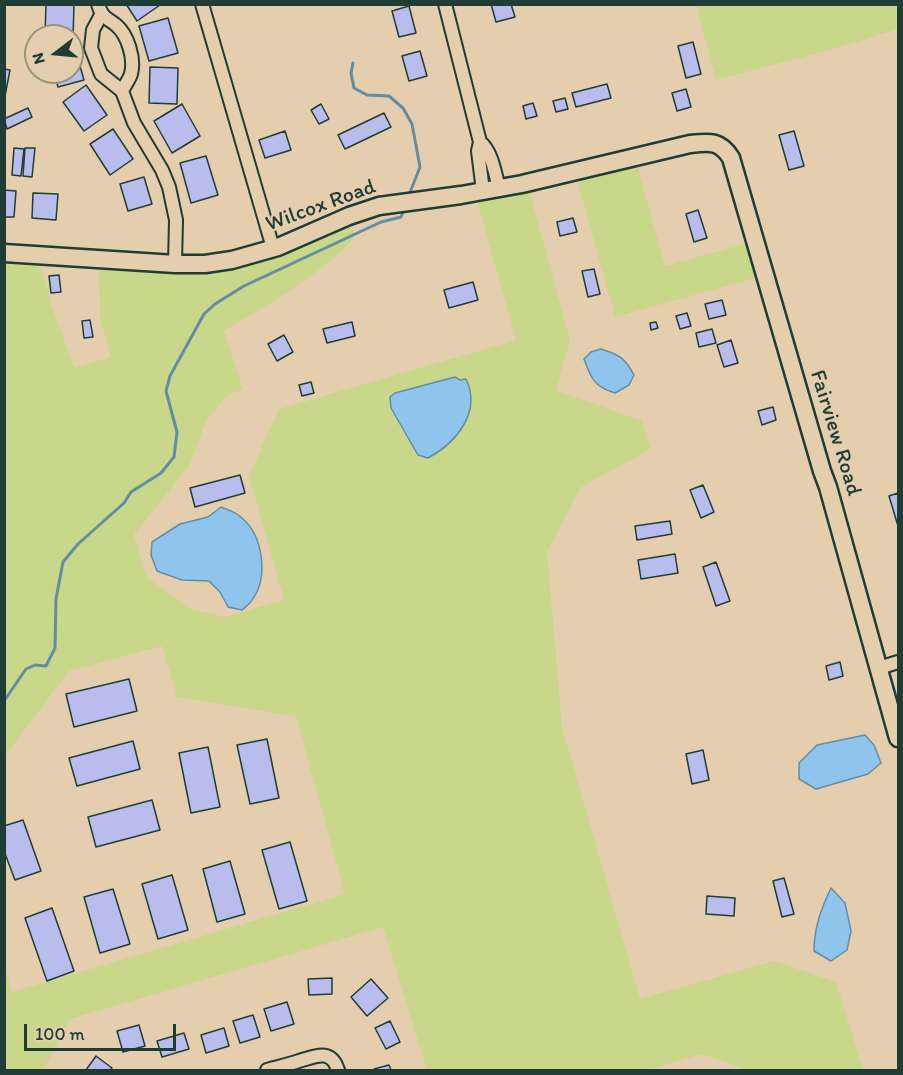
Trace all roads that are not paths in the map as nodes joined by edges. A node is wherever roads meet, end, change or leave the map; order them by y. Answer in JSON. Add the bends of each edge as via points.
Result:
{"nodes":[{"id":1,"x":202,"y":4,"type":"edge"},
{"id":2,"x":445,"y":4,"type":"edge"},
{"id":3,"x":100,"y":10,"type":"edge"},
{"id":4,"x":122,"y":90,"type":"junction"},
{"id":5,"x":721,"y":146,"type":"joint"},
{"id":6,"x":491,"y":190,"type":"junction"},
{"id":7,"x":273,"y":248,"type":"junction"},
{"id":8,"x":4,"y":253,"type":"edge"},
{"id":9,"x":175,"y":264,"type":"junction"},
{"id":10,"x":898,"y":662,"type":"edge"},
{"id":11,"x":879,"y":668,"type":"junction"},
{"id":12,"x":898,"y":738,"type":"edge"},
{"id":13,"x":267,"y":1071,"type":"edge"},
{"id":14,"x":339,"y":1071,"type":"edge"}],
"edges":[{"from":1,"to":7,"type":"street"},
{"from":2,"to":6,"type":"street","via":[[480,142],[478,151]]},
{"from":3,"to":4,"type":"street","via":[[120,29],[129,49],[131,73]]},
{"from":3,"to":4,"type":"street","via":[[91,48],[101,74]]},
{"from":4,"to":9,"type":"street","via":[[134,123],[169,187],[176,220]]},
{"from":5,"to":6,"type":"street","name":"Wilcox Road","via":[[690,144]]},
{"from":5,"to":11,"type":"street","name":"Fairview Road","via":[[731,158]]},
{"from":6,"to":7,"type":"street","name":"Wilcox Road","via":[[379,206]]},
{"from":7,"to":9,"type":"street","name":"Wilcox Road","via":[[232,260]]},
{"from":8,"to":9,"type":"street","name":"Wilcox Road"},
{"from":10,"to":11,"type":"street"},
{"from":11,"to":12,"type":"street","name":"Fairview Road"},
{"from":13,"to":14,"type":"street","via":[[319,1055],[331,1058]]}]}
